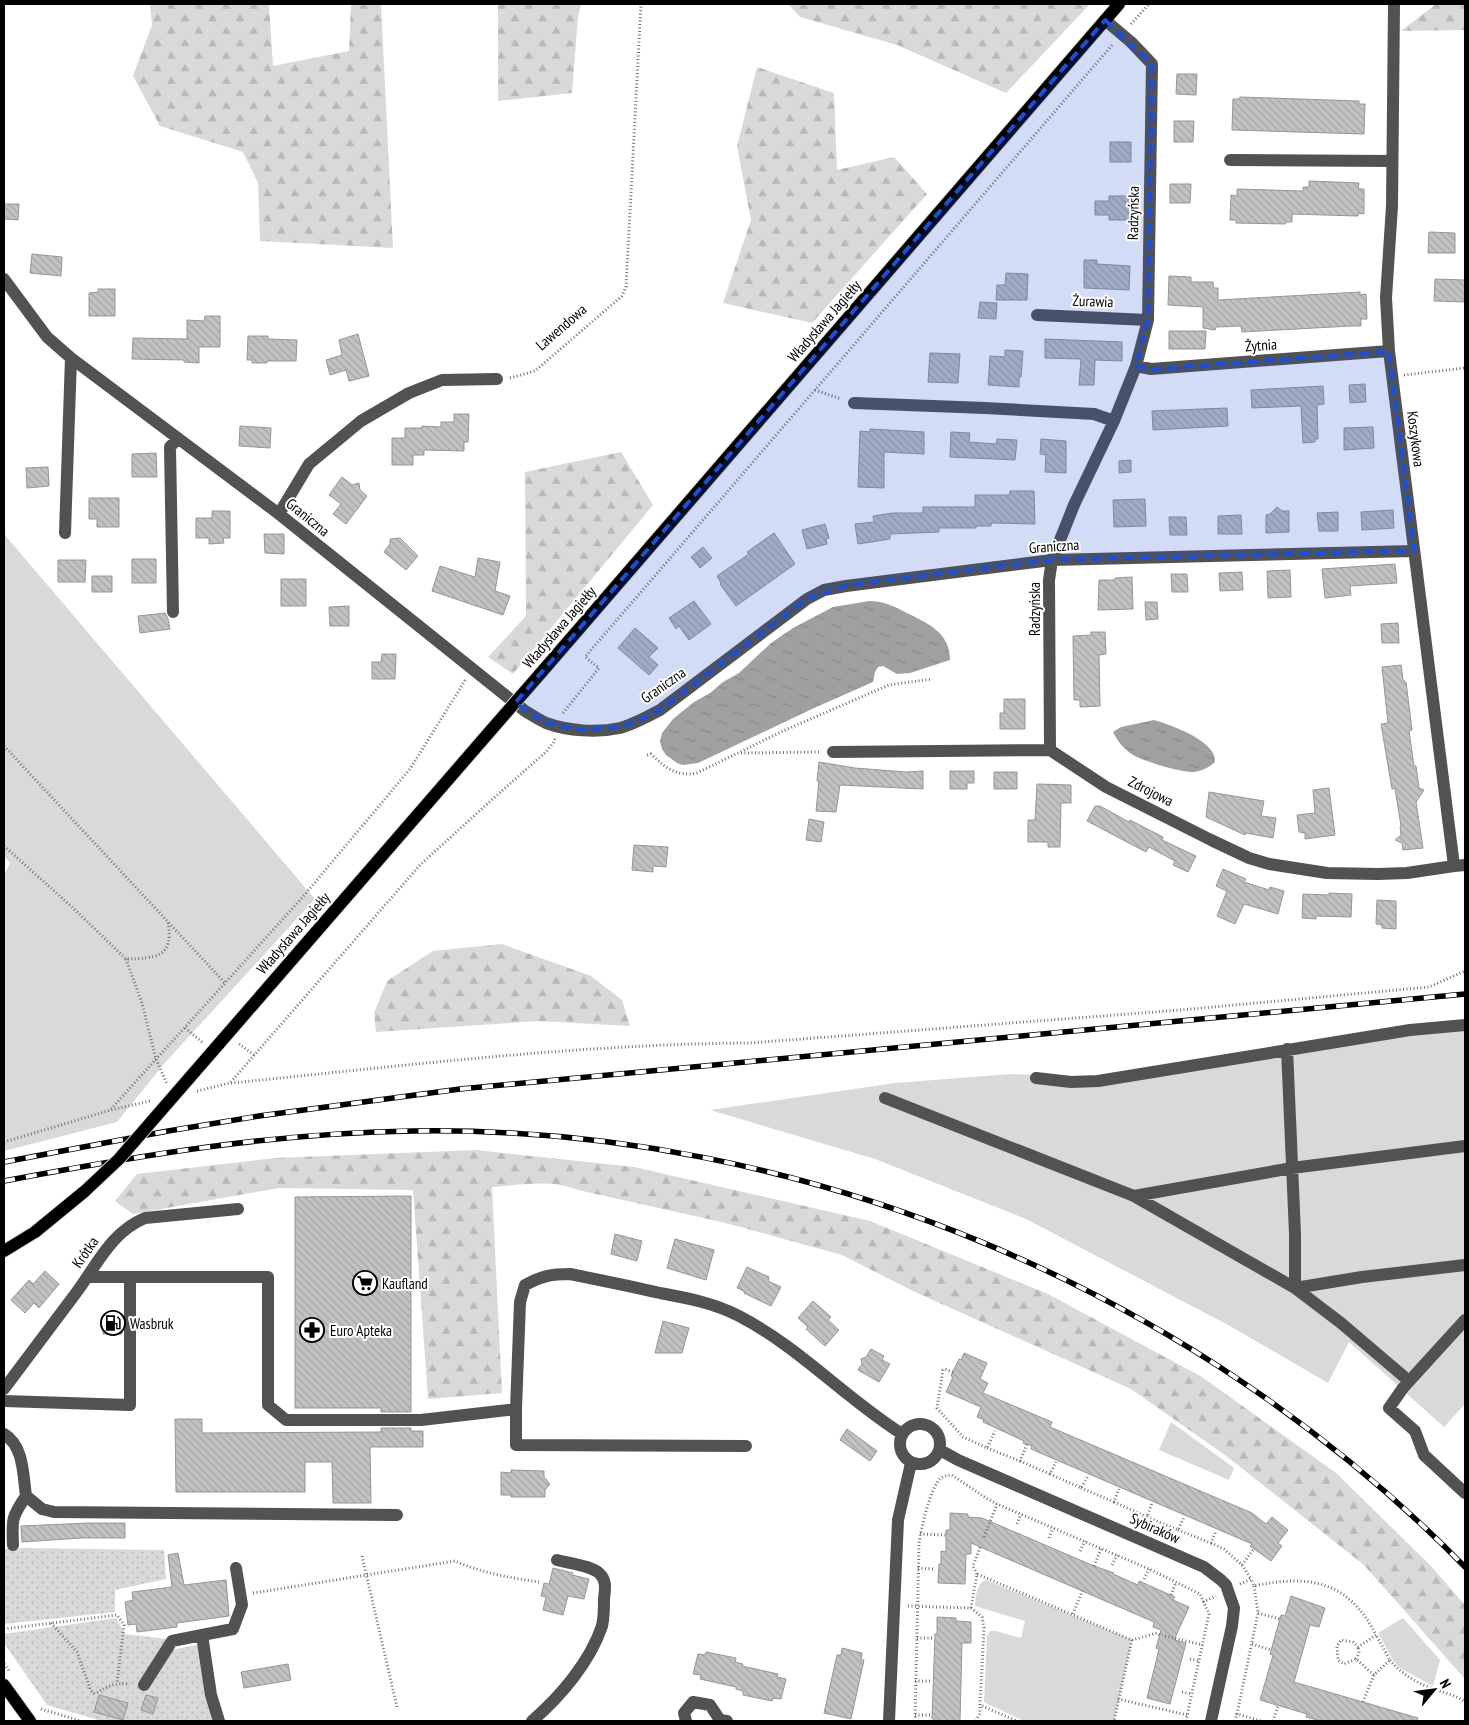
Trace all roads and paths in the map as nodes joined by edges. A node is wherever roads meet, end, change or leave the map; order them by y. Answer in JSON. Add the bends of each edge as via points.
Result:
{"nodes":[{"id":1,"x":642,"y":4,"type":"edge"},
{"id":2,"x":1119,"y":4,"type":"edge"},
{"id":3,"x":1149,"y":4,"type":"edge"},
{"id":4,"x":1394,"y":4,"type":"edge"},
{"id":5,"x":1105,"y":20,"type":"junction"},
{"id":6,"x":1122,"y":34,"type":"junction"},
{"id":7,"x":1230,"y":160,"type":"dead end"},
{"id":8,"x":1392,"y":161,"type":"junction"},
{"id":9,"x":4,"y":279,"type":"edge"},
{"id":10,"x":1036,"y":315,"type":"dead end"},
{"id":11,"x":1148,"y":320,"type":"junction"},
{"id":12,"x":1389,"y":351,"type":"junction"},
{"id":13,"x":71,"y":358,"type":"junction"},
{"id":14,"x":1136,"y":366,"type":"junction"},
{"id":15,"x":1465,"y":368,"type":"edge"},
{"id":16,"x":1392,"y":376,"type":"junction"},
{"id":17,"x":497,"y":379,"type":"joint"},
{"id":18,"x":816,"y":390,"type":"junction"},
{"id":19,"x":854,"y":403,"type":"joint"},
{"id":20,"x":1114,"y":421,"type":"junction"},
{"id":21,"x":178,"y":438,"type":"junction"},
{"id":22,"x":279,"y":514,"type":"junction"},
{"id":23,"x":65,"y":533,"type":"dead end"},
{"id":24,"x":1414,"y":551,"type":"junction"},
{"id":25,"x":1052,"y":560,"type":"junction"},
{"id":26,"x":173,"y":612,"type":"dead end"},
{"id":27,"x":472,"y":670,"type":"junction"},
{"id":28,"x":932,"y":679,"type":"dead end"},
{"id":29,"x":558,"y":726,"type":"junction"},
{"id":30,"x":4,"y":746,"type":"edge"},
{"id":31,"x":1050,"y":750,"type":"junction"},
{"id":32,"x":833,"y":752,"type":"joint"},
{"id":33,"x":739,"y":753,"type":"junction"},
{"id":34,"x":647,"y":755,"type":"dead end"},
{"id":35,"x":4,"y":846,"type":"edge"},
{"id":36,"x":1460,"y":865,"type":"edge"},
{"id":37,"x":415,"y":870,"type":"dead end"},
{"id":38,"x":168,"y":922,"type":"junction"},
{"id":39,"x":126,"y":959,"type":"junction"},
{"id":40,"x":1465,"y":971,"type":"edge"},
{"id":41,"x":225,"y":983,"type":"junction"},
{"id":42,"x":1465,"y":1024,"type":"edge"},
{"id":43,"x":185,"y":1028,"type":"junction"},
{"id":44,"x":202,"y":1043,"type":"dead end"},
{"id":45,"x":239,"y":1044,"type":"dead end"},
{"id":46,"x":1287,"y":1049,"type":"junction"},
{"id":47,"x":254,"y":1055,"type":"dead end"},
{"id":48,"x":156,"y":1059,"type":"junction"},
{"id":49,"x":1036,"y":1078,"type":"dead end"},
{"id":50,"x":230,"y":1083,"type":"dead end"},
{"id":51,"x":169,"y":1089,"type":"dead end"},
{"id":52,"x":885,"y":1098,"type":"dead end"},
{"id":53,"x":111,"y":1110,"type":"dead end"},
{"id":54,"x":1465,"y":1146,"type":"edge"},
{"id":55,"x":1292,"y":1168,"type":"junction"},
{"id":56,"x":1134,"y":1196,"type":"junction"},
{"id":57,"x":238,"y":1209,"type":"dead end"},
{"id":58,"x":4,"y":1252,"type":"edge"},
{"id":59,"x":1465,"y":1265,"type":"edge"},
{"id":60,"x":87,"y":1277,"type":"junction"},
{"id":61,"x":130,"y":1277,"type":"junction"},
{"id":62,"x":1295,"y":1288,"type":"junction"},
{"id":63,"x":1465,"y":1320,"type":"edge"},
{"id":64,"x":953,"y":1372,"type":"dead end"},
{"id":65,"x":1409,"y":1381,"type":"junction"},
{"id":66,"x":4,"y":1389,"type":"edge"},
{"id":67,"x":4,"y":1401,"type":"edge"},
{"id":68,"x":516,"y":1409,"type":"junction"},
{"id":69,"x":995,"y":1431,"type":"dead end"},
{"id":70,"x":4,"y":1434,"type":"edge"},
{"id":71,"x":902,"y":1434,"type":"junction"},
{"id":72,"x":1027,"y":1444,"type":"dead end"},
{"id":73,"x":746,"y":1446,"type":"dead end"},
{"id":74,"x":988,"y":1448,"type":"junction"},
{"id":75,"x":940,"y":1450,"type":"junction"},
{"id":76,"x":1020,"y":1461,"type":"junction"},
{"id":77,"x":911,"y":1462,"type":"junction"},
{"id":78,"x":1056,"y":1462,"type":"dead end"},
{"id":79,"x":1050,"y":1474,"type":"junction"},
{"id":80,"x":1088,"y":1476,"type":"dead end"},
{"id":81,"x":1081,"y":1488,"type":"junction"},
{"id":82,"x":1119,"y":1489,"type":"dead end"},
{"id":83,"x":1465,"y":1494,"type":"edge"},
{"id":84,"x":26,"y":1496,"type":"junction"},
{"id":85,"x":1114,"y":1502,"type":"junction"},
{"id":86,"x":997,"y":1504,"type":"junction"},
{"id":87,"x":1152,"y":1504,"type":"dead end"},
{"id":88,"x":1021,"y":1514,"type":"junction"},
{"id":89,"x":397,"y":1515,"type":"dead end"},
{"id":90,"x":1147,"y":1517,"type":"junction"},
{"id":91,"x":1184,"y":1518,"type":"dead end"},
{"id":92,"x":1016,"y":1524,"type":"dead end"},
{"id":93,"x":1053,"y":1528,"type":"junction"},
{"id":94,"x":1178,"y":1530,"type":"junction"},
{"id":95,"x":1216,"y":1531,"type":"dead end"},
{"id":96,"x":920,"y":1534,"type":"junction"},
{"id":97,"x":946,"y":1534,"type":"dead end"},
{"id":98,"x":984,"y":1537,"type":"dead end"},
{"id":99,"x":1048,"y":1538,"type":"dead end"},
{"id":100,"x":1085,"y":1542,"type":"junction"},
{"id":101,"x":1211,"y":1543,"type":"junction"},
{"id":102,"x":981,"y":1545,"type":"dead end"},
{"id":103,"x":13,"y":1546,"type":"dead end"},
{"id":104,"x":1101,"y":1549,"type":"junction"},
{"id":105,"x":1253,"y":1550,"type":"dead end"},
{"id":106,"x":1080,"y":1551,"type":"dead end"},
{"id":107,"x":1117,"y":1555,"type":"junction"},
{"id":108,"x":362,"y":1556,"type":"dead end"},
{"id":109,"x":557,"y":1560,"type":"dead end"},
{"id":110,"x":1242,"y":1564,"type":"junction"},
{"id":111,"x":1112,"y":1565,"type":"dead end"},
{"id":112,"x":1094,"y":1566,"type":"dead end"},
{"id":113,"x":236,"y":1568,"type":"dead end"},
{"id":114,"x":918,"y":1568,"type":"junction"},
{"id":115,"x":935,"y":1569,"type":"dead end"},
{"id":116,"x":1149,"y":1569,"type":"junction"},
{"id":117,"x":977,"y":1574,"type":"junction"},
{"id":118,"x":366,"y":1575,"type":"junction"},
{"id":119,"x":1144,"y":1579,"type":"dead end"},
{"id":120,"x":1251,"y":1579,"type":"junction"},
{"id":121,"x":539,"y":1582,"type":"dead end"},
{"id":122,"x":1176,"y":1582,"type":"junction"},
{"id":123,"x":1254,"y":1586,"type":"junction"},
{"id":124,"x":1084,"y":1589,"type":"dead end"},
{"id":125,"x":1229,"y":1590,"type":"junction"},
{"id":126,"x":240,"y":1595,"type":"junction"},
{"id":127,"x":1171,"y":1595,"type":"dead end"},
{"id":128,"x":1204,"y":1602,"type":"junction"},
{"id":129,"x":894,"y":1606,"type":"junction"},
{"id":130,"x":918,"y":1606,"type":"junction"},
{"id":131,"x":971,"y":1608,"type":"junction"},
{"id":132,"x":1258,"y":1613,"type":"junction"},
{"id":133,"x":1072,"y":1614,"type":"junction"},
{"id":134,"x":1280,"y":1619,"type":"dead end"},
{"id":135,"x":51,"y":1623,"type":"junction"},
{"id":136,"x":4,"y":1629,"type":"edge"},
{"id":137,"x":1160,"y":1634,"type":"dead end"},
{"id":138,"x":202,"y":1635,"type":"junction"},
{"id":139,"x":1376,"y":1635,"type":"junction"},
{"id":140,"x":1165,"y":1636,"type":"dead end"},
{"id":141,"x":917,"y":1638,"type":"junction"},
{"id":142,"x":934,"y":1638,"type":"dead end"},
{"id":143,"x":1132,"y":1640,"type":"junction"},
{"id":144,"x":1252,"y":1644,"type":"junction"},
{"id":145,"x":1203,"y":1645,"type":"junction"},
{"id":146,"x":1358,"y":1647,"type":"junction"},
{"id":147,"x":1271,"y":1650,"type":"dead end"},
{"id":148,"x":1190,"y":1659,"type":"dead end"},
{"id":149,"x":1356,"y":1659,"type":"junction"},
{"id":150,"x":1390,"y":1660,"type":"junction"},
{"id":151,"x":1200,"y":1661,"type":"junction"},
{"id":152,"x":4,"y":1664,"type":"edge"},
{"id":153,"x":1374,"y":1675,"type":"junction"},
{"id":154,"x":931,"y":1680,"type":"dead end"},
{"id":155,"x":9,"y":1681,"type":"edge"},
{"id":156,"x":915,"y":1681,"type":"junction"},
{"id":157,"x":144,"y":1685,"type":"dead end"},
{"id":158,"x":1182,"y":1692,"type":"dead end"},
{"id":159,"x":1192,"y":1694,"type":"junction"},
{"id":160,"x":1118,"y":1699,"type":"junction"},
{"id":161,"x":1363,"y":1702,"type":"dead end"},
{"id":162,"x":1465,"y":1702,"type":"edge"},
{"id":163,"x":36,"y":1704,"type":"dead end"},
{"id":164,"x":980,"y":1705,"type":"junction"},
{"id":165,"x":1278,"y":1706,"type":"dead end"},
{"id":166,"x":397,"y":1707,"type":"dead end"},
{"id":167,"x":1237,"y":1714,"type":"junction"},
{"id":168,"x":932,"y":1715,"type":"dead end"},
{"id":169,"x":1188,"y":1715,"type":"junction"},
{"id":170,"x":915,"y":1716,"type":"junction"},
{"id":171,"x":27,"y":1717,"type":"edge"},
{"id":172,"x":37,"y":1721,"type":"edge"},
{"id":173,"x":81,"y":1721,"type":"edge"},
{"id":174,"x":219,"y":1721,"type":"edge"},
{"id":175,"x":532,"y":1721,"type":"edge"},
{"id":176,"x":686,"y":1721,"type":"edge"},
{"id":177,"x":722,"y":1721,"type":"edge"},
{"id":178,"x":889,"y":1721,"type":"edge"},
{"id":179,"x":915,"y":1721,"type":"edge"},
{"id":180,"x":976,"y":1721,"type":"edge"},
{"id":181,"x":1017,"y":1721,"type":"edge"},
{"id":182,"x":1114,"y":1721,"type":"edge"},
{"id":183,"x":1186,"y":1721,"type":"edge"},
{"id":184,"x":1211,"y":1721,"type":"edge"},
{"id":185,"x":1235,"y":1721,"type":"edge"},
{"id":186,"x":1261,"y":1721,"type":"edge"},
{"id":187,"x":1273,"y":1721,"type":"edge"}],
"edges":[{"from":1,"to":17,"type":"path","name":"Lawendowa","via":[[626,287],[622,296],[535,371]]},
{"from":2,"to":5,"type":"main road","name":"Władysława Jagiełły"},
{"from":3,"to":6,"type":"path"},
{"from":4,"to":8,"type":"street","name":"Koszykowa"},
{"from":5,"to":6,"type":"street","name":"Radzyńska"},
{"from":5,"to":58,"type":"main road","name":"Władysława Jagiełły","bridge":true,"via":[[119,1159],[35,1232]]},
{"from":6,"to":11,"type":"street","name":"Radzyńska","via":[[1152,64]]},
{"from":6,"to":18,"type":"path"},
{"from":7,"to":8,"type":"street"},
{"from":8,"to":12,"type":"street","name":"Koszykowa","via":[[1386,298]]},
{"from":9,"to":13,"type":"street","name":"Graniczna","via":[[47,337]]},
{"from":10,"to":11,"type":"street","name":"Żurawia"},
{"from":11,"to":14,"type":"street","name":"Radzyńska"},
{"from":12,"to":14,"type":"street","name":"Żytnia","via":[[1151,369]]},
{"from":12,"to":16,"type":"street","name":"Koszykowa"},
{"from":13,"to":21,"type":"street","name":"Graniczna"},
{"from":13,"to":23,"type":"street"},
{"from":14,"to":20,"type":"street","name":"Radzyńska"},
{"from":15,"to":16,"type":"path"},
{"from":16,"to":24,"type":"street","name":"Koszykowa"},
{"from":17,"to":22,"type":"street","via":[[442,380],[409,393],[362,421],[309,464]]},
{"from":18,"to":19,"type":"path"},
{"from":18,"to":29,"type":"path","via":[[585,657],[599,668],[562,715]]},
{"from":19,"to":20,"type":"street","via":[[1094,414]]},
{"from":20,"to":25,"type":"street","name":"Radzyńska"},
{"from":21,"to":22,"type":"street","name":"Graniczna"},
{"from":21,"to":26,"type":"street","via":[[170,447]]},
{"from":22,"to":27,"type":"street","name":"Graniczna"},
{"from":24,"to":25,"type":"street","name":"Graniczna"},
{"from":24,"to":36,"type":"street","name":"Koszykowa"},
{"from":25,"to":29,"type":"street","name":"Graniczna","via":[[824,590],[807,599],[645,718],[620,728],[597,730]]},
{"from":25,"to":31,"type":"street","name":"Radzyńska","via":[[1049,580]]},
{"from":27,"to":29,"type":"street","name":"Graniczna","via":[[525,711],[544,723]]},
{"from":27,"to":41,"type":"path","via":[[410,769],[301,899]]},
{"from":28,"to":33,"type":"path","via":[[890,685]]},
{"from":29,"to":37,"type":"path","via":[[554,742],[546,752]]},
{"from":30,"to":38,"type":"path"},
{"from":31,"to":32,"type":"street"},
{"from":31,"to":36,"type":"street","name":"Zdrojowa","via":[[1106,787],[1249,858],[1269,864],[1328,873],[1378,874]]},
{"from":32,"to":33,"type":"path"},
{"from":33,"to":34,"type":"path","via":[[697,773],[685,775],[669,770],[651,754]]},
{"from":35,"to":39,"type":"path"},
{"from":38,"to":39,"type":"path","via":[[169,943],[164,952],[155,957]]},
{"from":38,"to":41,"type":"path"},
{"from":39,"to":48,"type":"path","via":[[142,1003]]},
{"from":40,"to":50,"type":"path","via":[[1429,987],[1201,1008],[750,1042],[526,1053]]},
{"from":41,"to":43,"type":"path"},
{"from":42,"to":46,"type":"street"},
{"from":43,"to":44,"type":"path"},
{"from":43,"to":48,"type":"path"},
{"from":45,"to":47,"type":"path"},
{"from":46,"to":49,"type":"street","via":[[1098,1081]]},
{"from":46,"to":55,"type":"street"},
{"from":48,"to":51,"type":"path"},
{"from":48,"to":53,"type":"path"},
{"from":52,"to":56,"type":"street"},
{"from":54,"to":55,"type":"street"},
{"from":55,"to":56,"type":"street"},
{"from":55,"to":62,"type":"street"},
{"from":56,"to":62,"type":"street"},
{"from":57,"to":60,"type":"street","name":"Krótka","via":[[159,1216],[135,1222],[106,1248]]},
{"from":59,"to":62,"type":"street"},
{"from":60,"to":61,"type":"street"},
{"from":60,"to":66,"type":"street","name":"Krótka"},
{"from":61,"to":67,"type":"street","via":[[130,1405]]},
{"from":61,"to":68,"type":"street","via":[[268,1277],[268,1406],[286,1420],[422,1420]]},
{"from":62,"to":65,"type":"street"},
{"from":63,"to":65,"type":"street"},
{"from":64,"to":74,"type":"path","via":[[943,1370],[938,1408],[963,1437]]},
{"from":65,"to":83,"type":"street","via":[[1389,1408],[1415,1431],[1424,1455]]},
{"from":68,"to":71,"type":"street","via":[[520,1302],[525,1285],[539,1277],[570,1274],[704,1302],[738,1315],[786,1345],[876,1418]]},
{"from":68,"to":73,"type":"street","via":[[516,1446]]},
{"from":69,"to":74,"type":"path"},
{"from":70,"to":84,"type":"street","via":[[20,1455]]},
{"from":71,"to":75,"type":"street","via":[[915,1424],[932,1427],[938,1433]]},
{"from":71,"to":77,"type":"street","via":[[900,1450]]},
{"from":72,"to":76,"type":"path"},
{"from":74,"to":76,"type":"path"},
{"from":75,"to":77,"type":"street","via":[[928,1463]]},
{"from":75,"to":125,"type":"street","name":"Sybiraków","via":[[1204,1567],[1222,1580]]},
{"from":76,"to":79,"type":"path"},
{"from":77,"to":129,"type":"street","via":[[898,1520]]},
{"from":78,"to":79,"type":"path"},
{"from":79,"to":81,"type":"path"},
{"from":80,"to":81,"type":"path"},
{"from":81,"to":85,"type":"path"},
{"from":82,"to":85,"type":"path"},
{"from":84,"to":89,"type":"street","via":[[42,1510],[54,1512]]},
{"from":84,"to":103,"type":"street","via":[[12,1521]]},
{"from":85,"to":90,"type":"path"},
{"from":86,"to":88,"type":"path"},
{"from":86,"to":96,"type":"path","via":[[952,1475],[946,1476],[937,1483]]},
{"from":86,"to":98,"type":"path"},
{"from":87,"to":90,"type":"path"},
{"from":88,"to":92,"type":"path"},
{"from":88,"to":93,"type":"path"},
{"from":90,"to":94,"type":"path"},
{"from":91,"to":94,"type":"path"},
{"from":93,"to":99,"type":"path"},
{"from":93,"to":100,"type":"path"},
{"from":94,"to":101,"type":"path"},
{"from":95,"to":101,"type":"path"},
{"from":96,"to":97,"type":"path"},
{"from":96,"to":114,"type":"path"},
{"from":100,"to":104,"type":"path"},
{"from":100,"to":106,"type":"path"},
{"from":101,"to":110,"type":"path"},
{"from":102,"to":117,"type":"path","via":[[973,1566]]},
{"from":104,"to":107,"type":"path"},
{"from":104,"to":112,"type":"path"},
{"from":105,"to":110,"type":"path"},
{"from":107,"to":111,"type":"path"},
{"from":107,"to":116,"type":"path"},
{"from":108,"to":118,"type":"path"},
{"from":109,"to":175,"type":"street","via":[[600,1573],[605,1583],[602,1624],[574,1676]]},
{"from":110,"to":120,"type":"path"},
{"from":113,"to":126,"type":"street"},
{"from":114,"to":115,"type":"path"},
{"from":114,"to":130,"type":"path"},
{"from":116,"to":119,"type":"path"},
{"from":116,"to":122,"type":"path"},
{"from":117,"to":131,"type":"path"},
{"from":117,"to":133,"type":"path"},
{"from":118,"to":121,"type":"path","via":[[455,1560],[487,1572]]},
{"from":118,"to":126,"type":"path"},
{"from":118,"to":166,"type":"path"},
{"from":120,"to":123,"type":"path"},
{"from":120,"to":125,"type":"path"},
{"from":122,"to":127,"type":"path"},
{"from":122,"to":128,"type":"path","via":[[1200,1594]]},
{"from":123,"to":132,"type":"path"},
{"from":123,"to":139,"type":"path","via":[[1294,1580],[1332,1589],[1361,1610]]},
{"from":124,"to":133,"type":"path"},
{"from":125,"to":128,"type":"path"},
{"from":125,"to":184,"type":"street","via":[[1234,1608],[1232,1626]]},
{"from":126,"to":138,"type":"street","via":[[242,1606],[233,1629]]},
{"from":128,"to":145,"type":"path","via":[[1209,1614]]},
{"from":129,"to":130,"type":"path"},
{"from":129,"to":178,"type":"street"},
{"from":130,"to":131,"type":"path"},
{"from":130,"to":141,"type":"path"},
{"from":131,"to":164,"type":"path","via":[[984,1623]]},
{"from":132,"to":134,"type":"path"},
{"from":132,"to":144,"type":"path"},
{"from":133,"to":143,"type":"path"},
{"from":135,"to":135,"type":"path","via":[[117,1615],[124,1625],[117,1683],[95,1694],[91,1691],[77,1652]]},
{"from":135,"to":136,"type":"path"},
{"from":137,"to":143,"type":"path"},
{"from":138,"to":157,"type":"street","via":[[172,1641]]},
{"from":138,"to":174,"type":"street","via":[[211,1695]]},
{"from":139,"to":146,"type":"path"},
{"from":139,"to":150,"type":"path"},
{"from":140,"to":145,"type":"path"},
{"from":141,"to":142,"type":"path"},
{"from":141,"to":156,"type":"path"},
{"from":143,"to":160,"type":"path"},
{"from":144,"to":147,"type":"path"},
{"from":144,"to":167,"type":"path"},
{"from":145,"to":151,"type":"path"},
{"from":146,"to":149,"type":"path"},
{"from":146,"to":149,"type":"path","via":[[1353,1642],[1342,1640],[1337,1646],[1338,1660],[1344,1664]]},
{"from":148,"to":151,"type":"path"},
{"from":149,"to":153,"type":"path"},
{"from":150,"to":153,"type":"path"},
{"from":150,"to":162,"type":"path","via":[[1403,1673],[1426,1686]]},
{"from":151,"to":159,"type":"path"},
{"from":152,"to":155,"type":"path"},
{"from":153,"to":161,"type":"path"},
{"from":154,"to":156,"type":"path"},
{"from":155,"to":171,"type":"main road"},
{"from":156,"to":170,"type":"path"},
{"from":158,"to":159,"type":"path"},
{"from":159,"to":169,"type":"path"},
{"from":160,"to":169,"type":"path"},
{"from":160,"to":182,"type":"path"},
{"from":163,"to":173,"type":"path","via":[[42,1711]]},
{"from":164,"to":180,"type":"path"},
{"from":164,"to":181,"type":"path"},
{"from":165,"to":187,"type":"path"},
{"from":167,"to":185,"type":"path"},
{"from":167,"to":186,"type":"path"},
{"from":168,"to":170,"type":"path"},
{"from":169,"to":183,"type":"path"},
{"from":170,"to":179,"type":"path"},
{"from":171,"to":172,"type":"main road"},
{"from":176,"to":177,"type":"street","via":[[684,1713],[693,1702],[710,1705]]}]}
